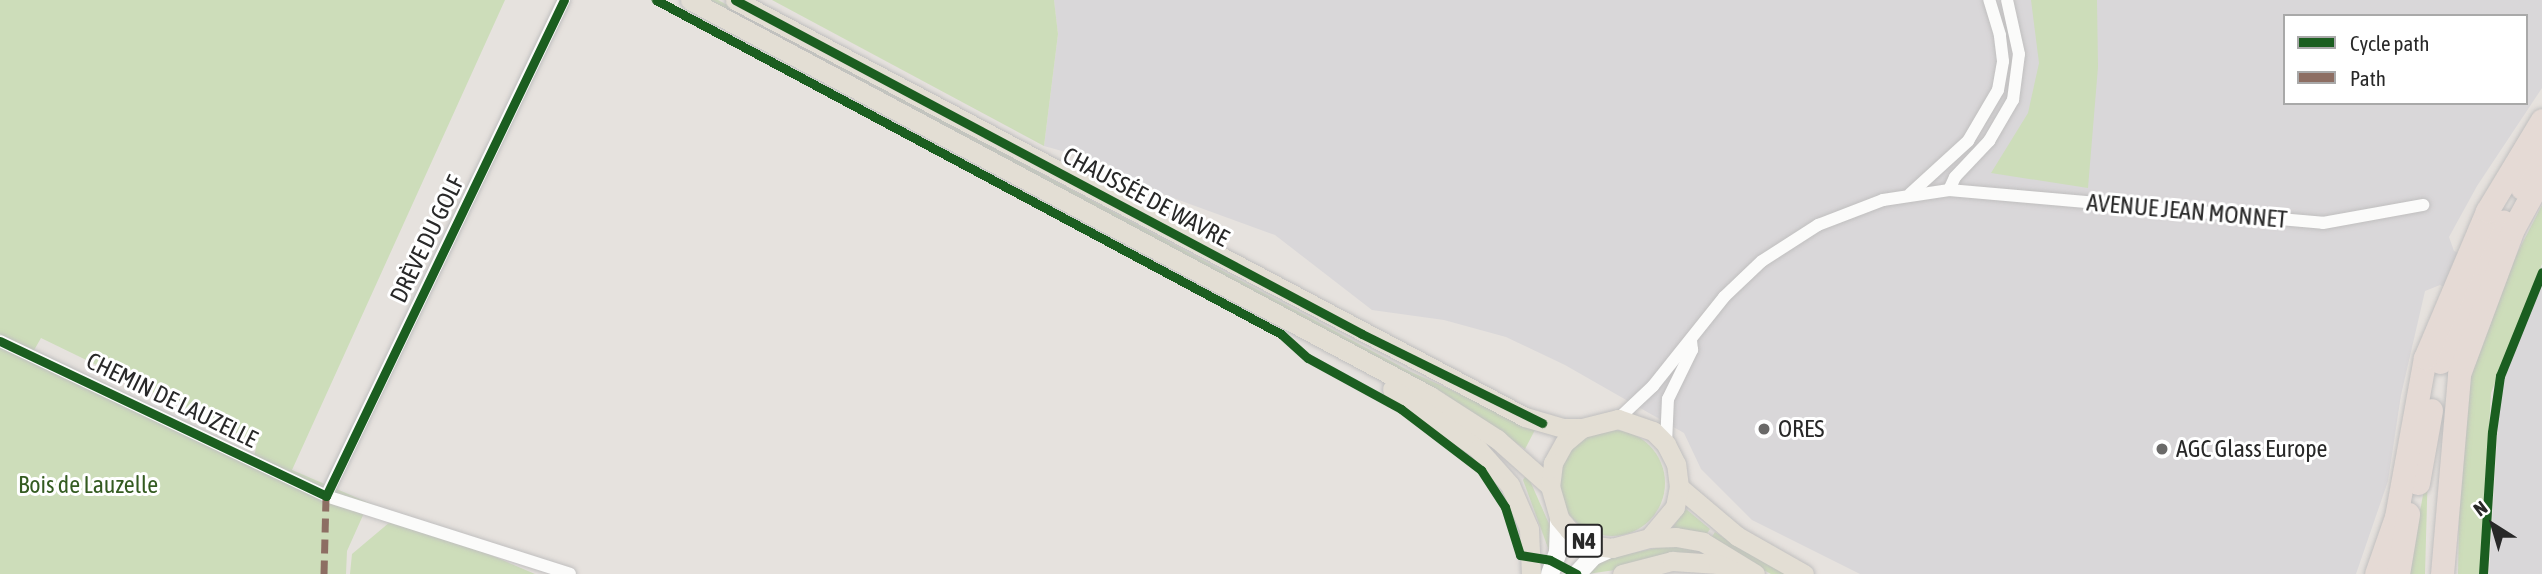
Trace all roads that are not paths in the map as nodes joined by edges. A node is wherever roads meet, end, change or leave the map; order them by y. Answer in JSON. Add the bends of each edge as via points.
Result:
{"nodes":[{"id":1,"x":564,"y":0,"type":"edge"},
{"id":2,"x":690,"y":0,"type":"edge"},
{"id":3,"x":734,"y":0,"type":"edge"},
{"id":4,"x":1989,"y":0,"type":"edge"},
{"id":5,"x":2007,"y":0,"type":"edge"},
{"id":6,"x":2542,"y":120,"type":"edge"},
{"id":7,"x":2542,"y":152,"type":"edge"},
{"id":8,"x":2542,"y":176,"type":"edge"},
{"id":9,"x":1949,"y":190,"type":"junction"},
{"id":10,"x":2542,"y":193,"type":"edge"},
{"id":11,"x":1909,"y":195,"type":"junction"},
{"id":12,"x":2423,"y":205,"type":"dead end"},
{"id":13,"x":2497,"y":271,"type":"junction"},
{"id":14,"x":2466,"y":297,"type":"junction"},
{"id":15,"x":1691,"y":340,"type":"junction"},
{"id":16,"x":0,"y":341,"type":"edge"},
{"id":17,"x":1334,"y":344,"type":"junction"},
{"id":18,"x":2421,"y":374,"type":"junction"},
{"id":19,"x":1618,"y":419,"type":"junction"},
{"id":20,"x":1582,"y":428,"type":"junction"},
{"id":21,"x":1666,"y":444,"type":"junction"},
{"id":22,"x":1549,"y":486,"type":"junction"},
{"id":23,"x":1679,"y":487,"type":"junction"},
{"id":24,"x":326,"y":496,"type":"junction"},
{"id":25,"x":2448,"y":501,"type":"junction"},
{"id":26,"x":1559,"y":518,"type":"junction"},
{"id":27,"x":2406,"y":533,"type":"junction"},
{"id":28,"x":1649,"y":538,"type":"junction"},
{"id":29,"x":1612,"y":548,"type":"junction"},
{"id":30,"x":570,"y":574,"type":"edge"},
{"id":31,"x":1531,"y":574,"type":"edge"},
{"id":32,"x":1550,"y":574,"type":"edge"},
{"id":33,"x":1577,"y":574,"type":"edge"},
{"id":34,"x":1622,"y":574,"type":"edge"},
{"id":35,"x":1740,"y":574,"type":"edge"},
{"id":36,"x":1755,"y":574,"type":"edge"},
{"id":37,"x":1804,"y":574,"type":"edge"},
{"id":38,"x":2375,"y":574,"type":"edge"},
{"id":39,"x":2398,"y":574,"type":"edge"},
{"id":40,"x":2430,"y":574,"type":"edge"},
{"id":41,"x":2442,"y":574,"type":"edge"},
{"id":42,"x":2452,"y":574,"type":"edge"}],
"edges":[{"from":1,"to":24,"type":"street","name":"DRÈVE DU GOLF"},
{"from":2,"to":17,"type":"main road","name":"CHAUSSÉE DE WAVRE"},
{"from":3,"to":20,"type":"main road","name":"CHAUSSÉE DE WAVRE","via":[[1525,417],[1563,428]]},
{"from":4,"to":11,"type":"street","name":"AVENUE JEAN MONNET","via":[[2003,61],[1998,90],[1968,141]]},
{"from":5,"to":9,"type":"street","via":[[2019,54],[2013,100],[1989,141],[1955,177]]},
{"from":6,"to":18,"type":"highway","via":[[2465,256]]},
{"from":7,"to":14,"type":"highway"},
{"from":8,"to":13,"type":"highway"},
{"from":9,"to":11,"type":"street","name":"AVENUE JEAN MONNET"},
{"from":9,"to":12,"type":"street","name":"AVENUE JEAN MONNET","via":[[2290,222],[2359,219]]},
{"from":10,"to":13,"type":"highway"},
{"from":11,"to":15,"type":"street","name":"AVENUE JEAN MONNET","via":[[1818,225],[1779,248],[1724,297]]},
{"from":13,"to":25,"type":"highway","via":[[2459,374]]},
{"from":14,"to":27,"type":"highway","via":[[2437,368]]},
{"from":14,"to":40,"type":"highway","via":[[2440,393]]},
{"from":15,"to":19,"type":"street","name":"AVENUE JEAN MONNET"},
{"from":15,"to":21,"type":"street","name":"AVENUE JEAN MONNET","via":[[1692,350],[1668,399]]},
{"from":16,"to":24,"type":"street","name":"CHEMIN DE LAUZELLE"},
{"from":17,"to":22,"type":"main road","name":"CHAUSSÉE DE WAVRE","via":[[1488,432]]},
{"from":17,"to":31,"type":"main road","via":[[1351,365],[1418,404],[1495,465],[1523,510],[1529,529]]},
{"from":18,"to":27,"type":"highway"},
{"from":18,"to":38,"type":"highway","via":[[2396,517]]},
{"from":19,"to":20,"type":"main road","name":"CHAUSSÉE DE WAVRE"},
{"from":19,"to":21,"type":"main road","via":[[1644,427]]},
{"from":20,"to":22,"type":"main road","via":[[1564,443],[1553,463]]},
{"from":21,"to":23,"type":"main road","via":[[1676,464]]},
{"from":22,"to":26,"type":"main road","number":"N4"},
{"from":23,"to":28,"type":"main road","via":[[1675,507]]},
{"from":23,"to":37,"type":"main road","via":[[1737,536]]},
{"from":24,"to":30,"type":"street","name":"CHEMIN DE LAUZELLE"},
{"from":25,"to":41,"type":"highway"},
{"from":25,"to":42,"type":"highway"},
{"from":26,"to":29,"type":"main road","number":"N4","via":[[1582,540]]},
{"from":26,"to":32,"type":"main road","via":[[1558,552]]},
{"from":27,"to":39,"type":"highway"},
{"from":28,"to":29,"type":"main road","number":"N4"},
{"from":28,"to":36,"type":"main road","number":"N4","via":[[1703,542]]},
{"from":29,"to":33,"type":"main road","via":[[1594,556]]},
{"from":34,"to":35,"type":"main road","via":[[1672,561],[1718,564]]}]}
